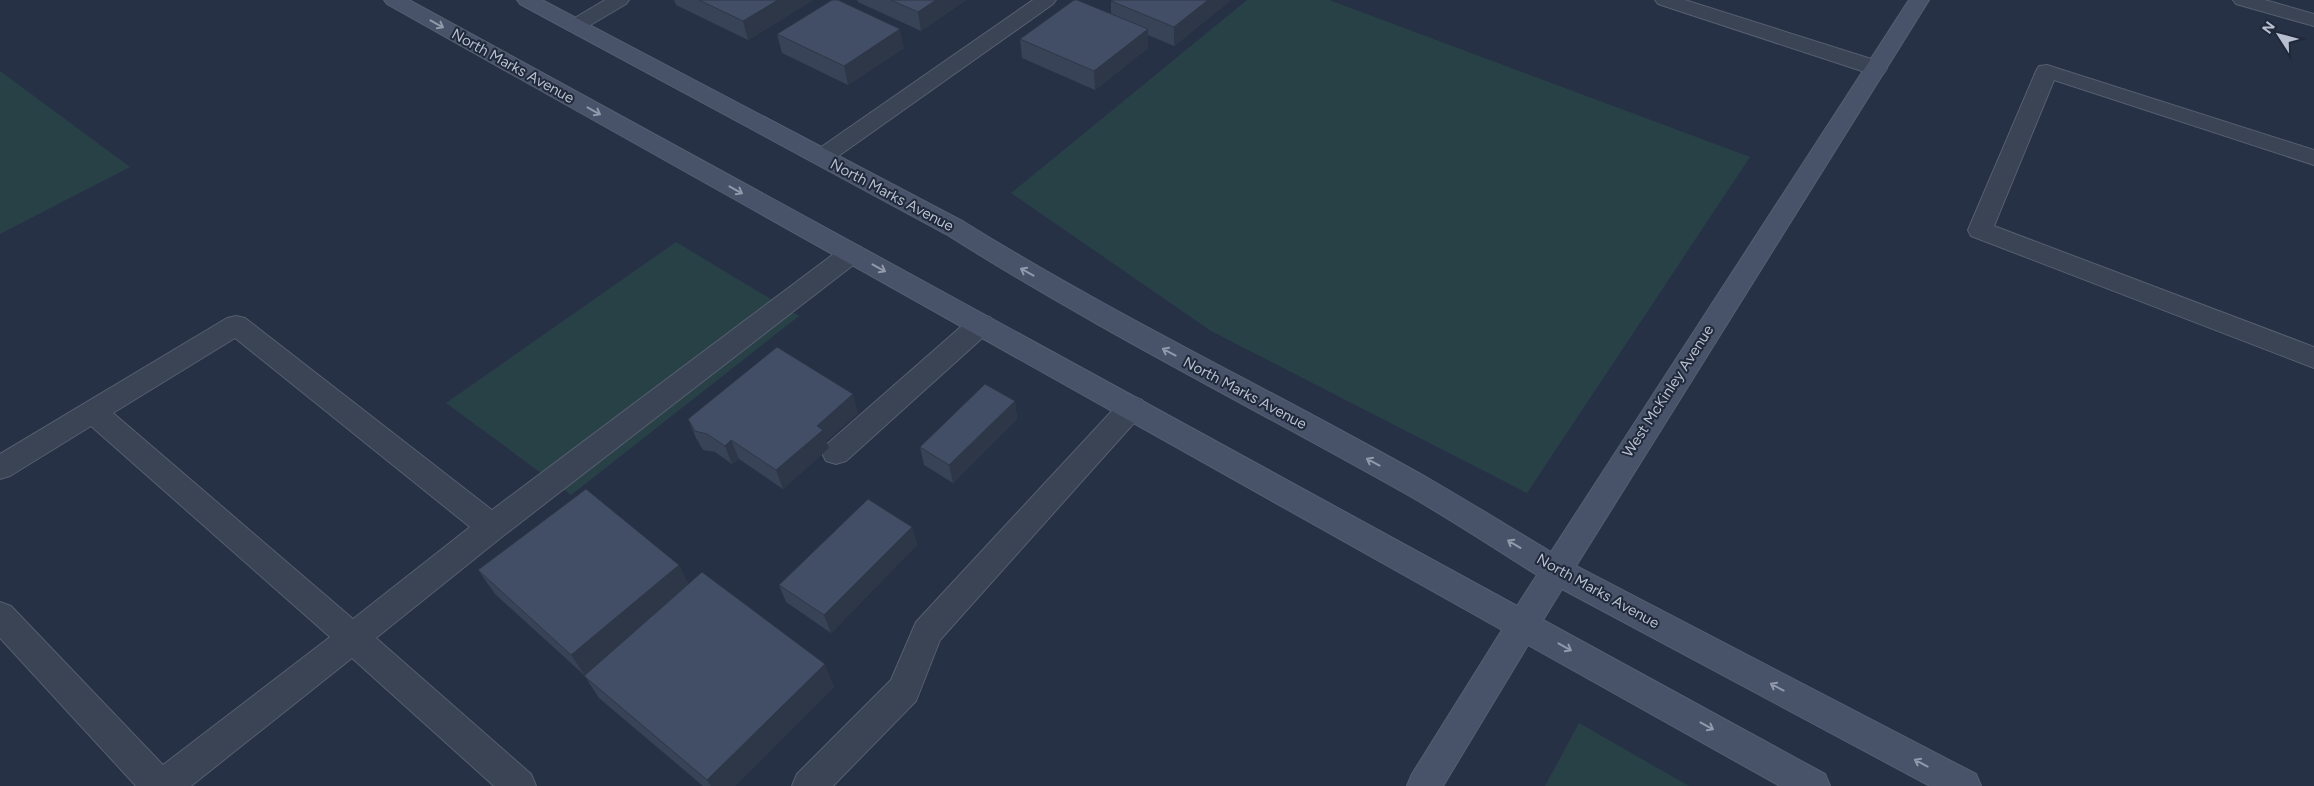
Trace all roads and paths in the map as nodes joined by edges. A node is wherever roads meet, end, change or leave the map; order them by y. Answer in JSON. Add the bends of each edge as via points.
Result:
{"nodes":[{"id":1,"x":394,"y":0,"type":"edge"},
{"id":2,"x":527,"y":0,"type":"edge"},
{"id":3,"x":620,"y":0,"type":"edge"},
{"id":4,"x":1046,"y":0,"type":"edge"},
{"id":5,"x":1665,"y":0,"type":"edge"},
{"id":6,"x":2243,"y":0,"type":"edge"},
{"id":7,"x":1915,"y":1,"type":"edge"},
{"id":8,"x":2314,"y":20,"type":"edge"},
{"id":9,"x":575,"y":26,"type":"junction"},
{"id":10,"x":1876,"y":68,"type":"junction"},
{"id":11,"x":822,"y":157,"type":"junction"},
{"id":12,"x":2314,"y":158,"type":"edge"},
{"id":13,"x":852,"y":253,"type":"junction"},
{"id":14,"x":981,"y":324,"type":"junction"},
{"id":15,"x":2314,"y":358,"type":"edge"},
{"id":16,"x":1132,"y":408,"type":"junction"},
{"id":17,"x":93,"y":412,"type":"junction"},
{"id":18,"x":836,"y":453,"type":"dead end"},
{"id":19,"x":0,"y":468,"type":"edge"},
{"id":20,"x":492,"y":527,"type":"junction"},
{"id":21,"x":1555,"y":570,"type":"junction"},
{"id":22,"x":0,"y":616,"type":"edge"},
{"id":23,"x":1522,"y":623,"type":"junction"},
{"id":24,"x":353,"y":638,"type":"junction"},
{"id":25,"x":159,"y":786,"type":"edge"},
{"id":26,"x":164,"y":786,"type":"edge"},
{"id":27,"x":519,"y":786,"type":"edge"},
{"id":28,"x":809,"y":786,"type":"edge"},
{"id":29,"x":1424,"y":786,"type":"edge"},
{"id":30,"x":1814,"y":786,"type":"edge"},
{"id":31,"x":1964,"y":786,"type":"edge"}],
"edges":[{"from":1,"to":13,"type":"main road","name":"North Marks Avenue","one_way":true},
{"from":2,"to":9,"type":"main road","name":"North Marks Avenue"},
{"from":3,"to":9,"type":"street"},
{"from":4,"to":11,"type":"street"},
{"from":5,"to":10,"type":"street"},
{"from":6,"to":8,"type":"street"},
{"from":7,"to":10,"type":"main road","name":"West McKinley Avenue"},
{"from":9,"to":11,"type":"main road","name":"North Marks Avenue"},
{"from":10,"to":21,"type":"main road","name":"West McKinley Avenue"},
{"from":21,"to":11,"type":"main road","name":"North Marks Avenue","one_way":true,"via":[[1420,488],[1145,339],[955,228]]},
{"from":12,"to":15,"type":"street","via":[[2047,71],[1980,230]]},
{"from":13,"to":14,"type":"main road","name":"North Marks Avenue","one_way":true},
{"from":13,"to":20,"type":"street"},
{"from":14,"to":16,"type":"main road","name":"North Marks Avenue"},
{"from":14,"to":18,"type":"street"},
{"from":16,"to":23,"type":"main road","name":"North Marks Avenue"},
{"from":16,"to":28,"type":"street","via":[[928,632],[904,690]]},
{"from":17,"to":19,"type":"street"},
{"from":17,"to":20,"type":"street","via":[[236,325]]},
{"from":17,"to":24,"type":"street"},
{"from":20,"to":24,"type":"street"},
{"from":21,"to":23,"type":"main road","name":"West McKinley Avenue"},
{"from":31,"to":21,"type":"main road","name":"North Marks Avenue","one_way":true},
{"from":22,"to":25,"type":"street"},
{"from":23,"to":29,"type":"main road","name":"West McKinley Avenue"},
{"from":23,"to":30,"type":"main road","name":"North Marks Avenue","one_way":true},
{"from":24,"to":26,"type":"street"},
{"from":24,"to":27,"type":"street"}]}
